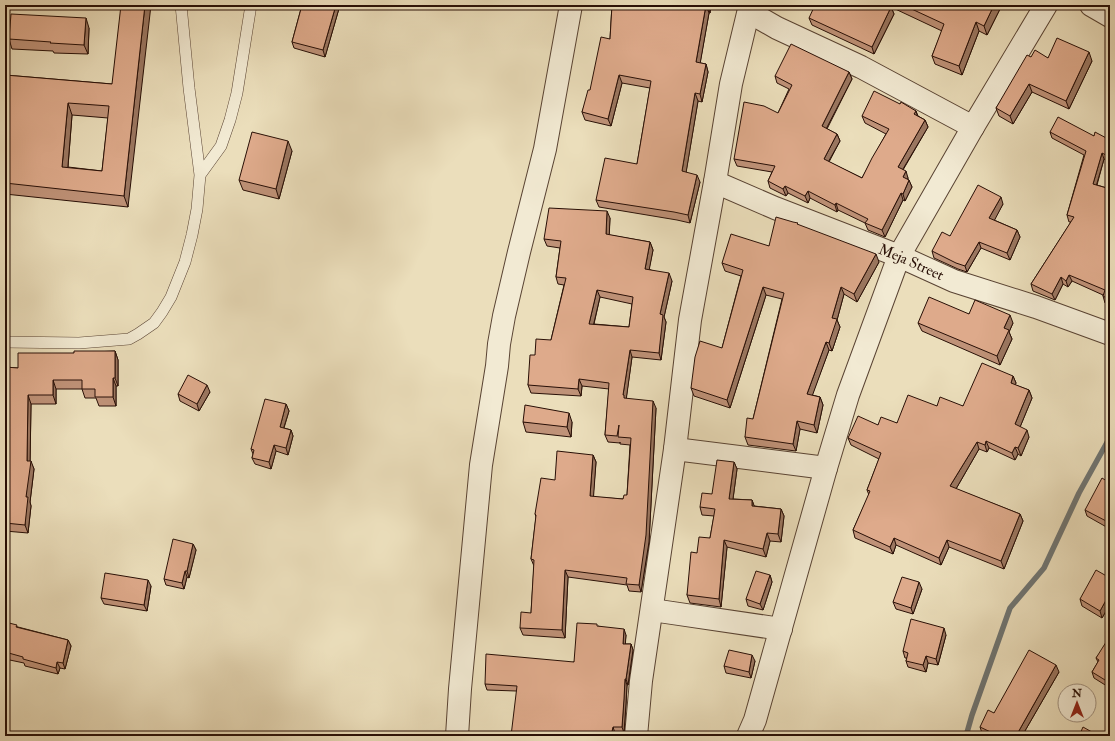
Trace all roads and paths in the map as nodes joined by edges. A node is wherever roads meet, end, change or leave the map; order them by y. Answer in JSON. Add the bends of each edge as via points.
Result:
{"nodes":[{"id":1,"x":181,"y":5,"type":"edge"},
{"id":2,"x":251,"y":5,"type":"edge"},
{"id":3,"x":572,"y":5,"type":"edge"},
{"id":4,"x":1046,"y":5,"type":"edge"},
{"id":5,"x":1091,"y":5,"type":"edge"},
{"id":6,"x":750,"y":9,"type":"edge"},
{"id":7,"x":1110,"y":16,"type":"edge"},
{"id":8,"x":973,"y":127,"type":"junction"},
{"id":9,"x":200,"y":175,"type":"junction"},
{"id":10,"x":715,"y":182,"type":"junction"},
{"id":11,"x":899,"y":256,"type":"junction"},
{"id":12,"x":1110,"y":334,"type":"edge"},
{"id":13,"x":5,"y":342,"type":"edge"},
{"id":14,"x":675,"y":449,"type":"junction"},
{"id":15,"x":826,"y":468,"type":"junction"},
{"id":16,"x":652,"y":610,"type":"junction"},
{"id":17,"x":781,"y":629,"type":"junction"},
{"id":18,"x":457,"y":736,"type":"edge"},
{"id":19,"x":636,"y":736,"type":"edge"},
{"id":20,"x":748,"y":736,"type":"edge"}],
"edges":[{"from":1,"to":9,"type":"lane"},
{"from":2,"to":9,"type":"lane","via":[[237,93],[230,120],[221,146]]},
{"from":3,"to":18,"type":"street","via":[[545,149],[499,344],[481,465]]},
{"from":4,"to":8,"type":"street"},
{"from":5,"to":7,"type":"street"},
{"from":6,"to":8,"type":"street","via":[[778,28],[861,67]]},
{"from":6,"to":10,"type":"street","via":[[731,84]]},
{"from":8,"to":11,"type":"street"},
{"from":9,"to":13,"type":"lane","via":[[198,209],[185,262],[171,297],[154,323],[129,339],[79,343]]},
{"from":10,"to":11,"type":"street","name":"Meja Street"},
{"from":10,"to":14,"type":"street","via":[[690,320]]},
{"from":11,"to":12,"type":"street","name":"Meja Street","via":[[954,280]]},
{"from":11,"to":15,"type":"street","via":[[848,395]]},
{"from":14,"to":15,"type":"street"},
{"from":14,"to":16,"type":"street"},
{"from":15,"to":17,"type":"street"},
{"from":16,"to":17,"type":"street"},
{"from":16,"to":19,"type":"street"},
{"from":17,"to":20,"type":"street"}]}
